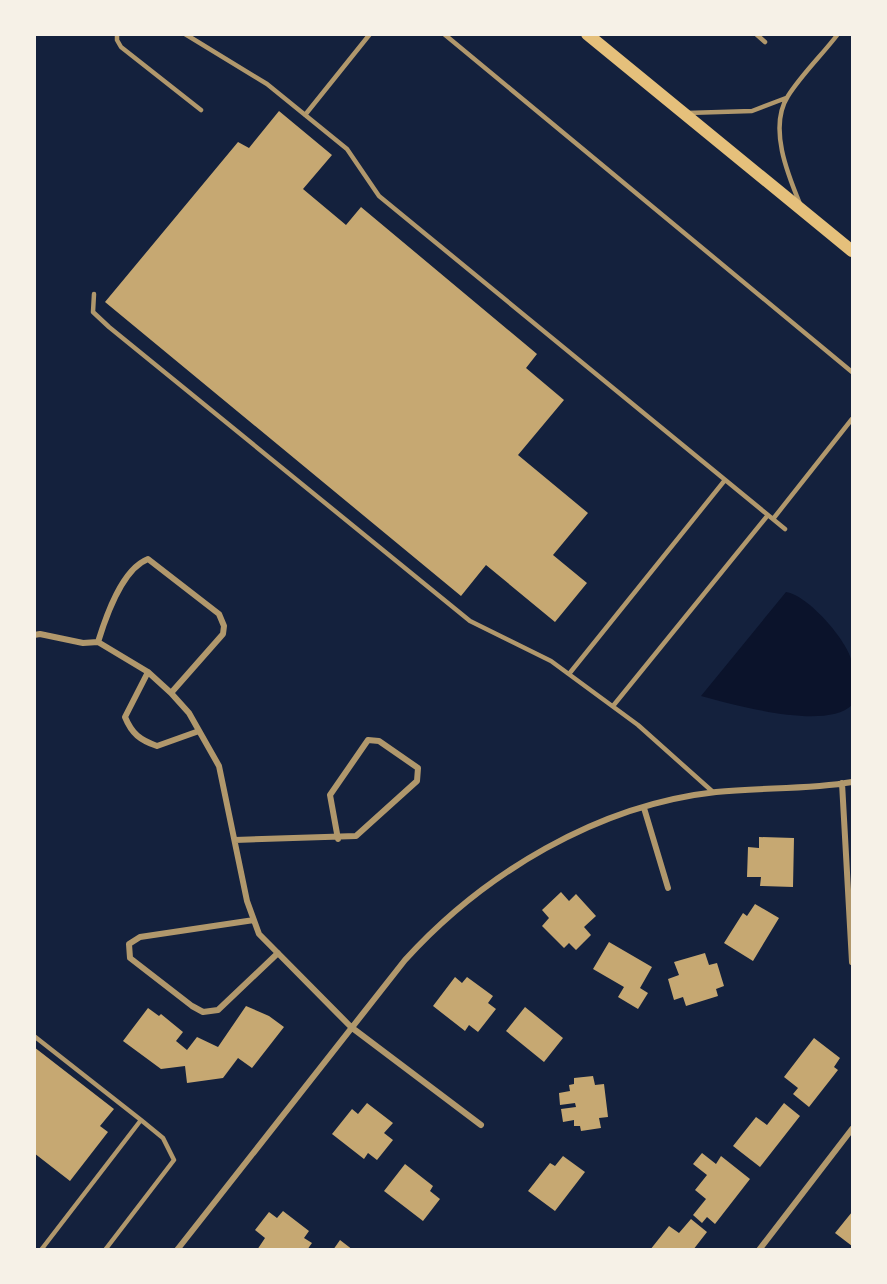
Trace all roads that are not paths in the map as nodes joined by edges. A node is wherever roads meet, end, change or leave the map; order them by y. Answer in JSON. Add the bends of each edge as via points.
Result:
{"nodes":[{"id":1,"x":117,"y":34,"type":"edge"},
{"id":2,"x":185,"y":34,"type":"edge"},
{"id":3,"x":370,"y":34,"type":"edge"},
{"id":4,"x":444,"y":34,"type":"edge"},
{"id":5,"x":587,"y":34,"type":"edge"},
{"id":6,"x":756,"y":34,"type":"edge"},
{"id":7,"x":838,"y":34,"type":"edge"},
{"id":8,"x":765,"y":42,"type":"dead end"},
{"id":9,"x":786,"y":98,"type":"junction"},
{"id":10,"x":201,"y":110,"type":"dead end"},
{"id":11,"x":684,"y":113,"type":"junction"},
{"id":12,"x":305,"y":115,"type":"junction"},
{"id":13,"x":804,"y":211,"type":"junction"},
{"id":14,"x":852,"y":251,"type":"edge"},
{"id":15,"x":94,"y":294,"type":"dead end"},
{"id":16,"x":852,"y":372,"type":"edge"},
{"id":17,"x":852,"y":419,"type":"edge"},
{"id":18,"x":726,"y":480,"type":"junction"},
{"id":19,"x":768,"y":515,"type":"junction"},
{"id":20,"x":773,"y":519,"type":"junction"},
{"id":21,"x":785,"y":529,"type":"dead end"},
{"id":22,"x":34,"y":635,"type":"edge"},
{"id":23,"x":98,"y":642,"type":"junction"},
{"id":24,"x":148,"y":672,"type":"junction"},
{"id":25,"x":569,"y":674,"type":"junction"},
{"id":26,"x":171,"y":693,"type":"junction"},
{"id":27,"x":613,"y":706,"type":"junction"},
{"id":28,"x":199,"y":731,"type":"junction"},
{"id":29,"x":852,"y":782,"type":"edge"},
{"id":30,"x":842,"y":783,"type":"junction"},
{"id":31,"x":713,"y":792,"type":"junction"},
{"id":32,"x":644,"y":808,"type":"junction"},
{"id":33,"x":338,"y":839,"type":"junction"},
{"id":34,"x":235,"y":840,"type":"junction"},
{"id":35,"x":668,"y":888,"type":"dead end"},
{"id":36,"x":254,"y":920,"type":"junction"},
{"id":37,"x":278,"y":953,"type":"junction"},
{"id":38,"x":852,"y":963,"type":"edge"},
{"id":39,"x":351,"y":1027,"type":"junction"},
{"id":40,"x":34,"y":1036,"type":"edge"},
{"id":41,"x":141,"y":1120,"type":"junction"},
{"id":42,"x":481,"y":1125,"type":"dead end"},
{"id":43,"x":852,"y":1129,"type":"edge"},
{"id":44,"x":41,"y":1250,"type":"edge"},
{"id":45,"x":105,"y":1250,"type":"edge"},
{"id":46,"x":177,"y":1250,"type":"edge"},
{"id":47,"x":759,"y":1250,"type":"edge"}],
"edges":[{"from":1,"to":10,"type":"lane","via":[[121,48]]},
{"from":2,"to":12,"type":"lane","via":[[267,84]]},
{"from":3,"to":12,"type":"lane"},
{"from":4,"to":16,"type":"lane"},
{"from":5,"to":11,"type":"main road"},
{"from":6,"to":8,"type":"lane"},
{"from":7,"to":9,"type":"lane"},
{"from":9,"to":11,"type":"lane","via":[[744,112]]},
{"from":9,"to":13,"type":"lane","via":[[780,141],[784,167]]},
{"from":11,"to":13,"type":"main road"},
{"from":12,"to":18,"type":"lane","via":[[347,149],[379,196]]},
{"from":13,"to":14,"type":"main road"},
{"from":15,"to":25,"type":"lane","via":[[93,312],[109,327],[470,621]]},
{"from":17,"to":20,"type":"lane"},
{"from":18,"to":19,"type":"lane"},
{"from":18,"to":25,"type":"lane"},
{"from":19,"to":20,"type":"lane"},
{"from":19,"to":27,"type":"lane"},
{"from":20,"to":21,"type":"lane"},
{"from":22,"to":23,"type":"street"},
{"from":23,"to":24,"type":"street"},
{"from":23,"to":26,"type":"street","via":[[109,608],[137,563],[148,559],[219,614],[224,626],[223,634]]},
{"from":24,"to":26,"type":"street"},
{"from":24,"to":28,"type":"street","via":[[125,717],[130,730],[157,746]]},
{"from":25,"to":27,"type":"lane"},
{"from":26,"to":28,"type":"street"},
{"from":27,"to":31,"type":"lane"},
{"from":28,"to":34,"type":"street","via":[[219,766]]},
{"from":29,"to":30,"type":"street"},
{"from":30,"to":31,"type":"street"},
{"from":30,"to":38,"type":"street"},
{"from":31,"to":32,"type":"street"},
{"from":32,"to":35,"type":"street"},
{"from":32,"to":39,"type":"street","via":[[548,848],[475,895],[418,945]]},
{"from":33,"to":33,"type":"street","via":[[356,836],[417,781],[418,768],[379,741],[368,740],[330,795]]},
{"from":33,"to":34,"type":"street"},
{"from":34,"to":36,"type":"street"},
{"from":36,"to":37,"type":"street","via":[[259,934]]},
{"from":36,"to":37,"type":"street","via":[[140,937],[129,944],[130,958],[203,1012],[218,1010]]},
{"from":37,"to":39,"type":"street"},
{"from":39,"to":42,"type":"street"},
{"from":39,"to":46,"type":"street"},
{"from":40,"to":41,"type":"lane"},
{"from":41,"to":44,"type":"lane"},
{"from":41,"to":45,"type":"lane","via":[[163,1138],[174,1160]]},
{"from":43,"to":47,"type":"street"}]}
